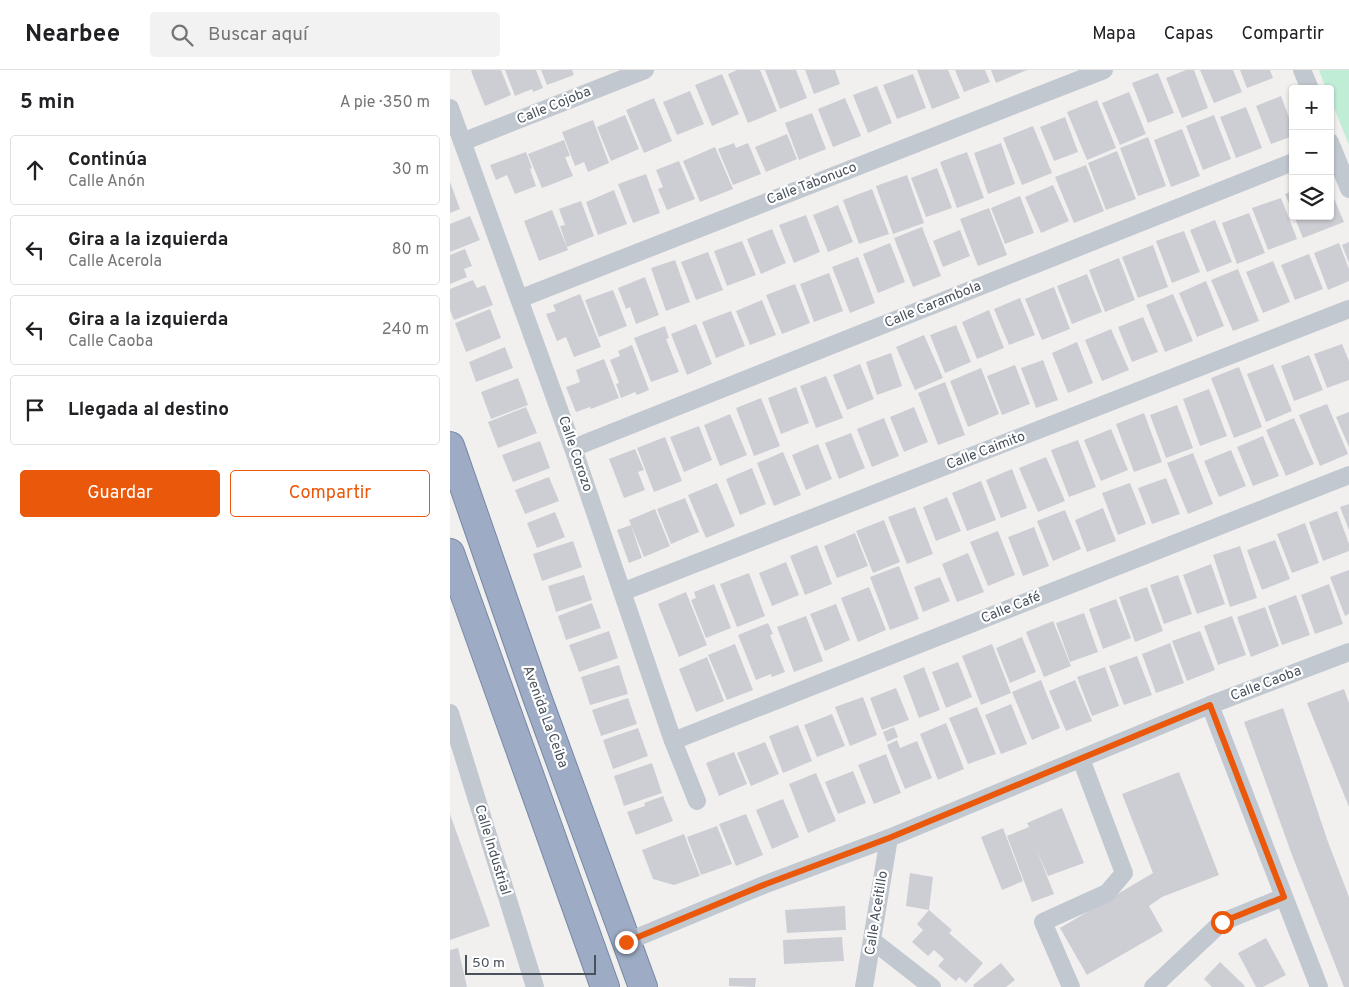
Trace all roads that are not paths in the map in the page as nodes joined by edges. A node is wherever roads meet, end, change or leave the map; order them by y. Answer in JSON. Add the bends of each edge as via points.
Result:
{"nodes":[{"id":1,"x":645,"y":70,"type":"edge"},
{"id":2,"x":1104,"y":70,"type":"edge"},
{"id":3,"x":1302,"y":70,"type":"edge"},
{"id":4,"x":1308,"y":85,"type":"edge"},
{"id":5,"x":450,"y":108,"type":"edge"},
{"id":6,"x":462,"y":142,"type":"junction"},
{"id":7,"x":1334,"y":152,"type":"edge"},
{"id":8,"x":1289,"y":164,"type":"edge"},
{"id":9,"x":1349,"y":189,"type":"edge"},
{"id":10,"x":519,"y":299,"type":"junction"},
{"id":11,"x":1349,"y":309,"type":"edge"},
{"id":12,"x":450,"y":446,"type":"edge"},
{"id":13,"x":573,"y":448,"type":"junction"},
{"id":14,"x":1349,"y":475,"type":"edge"},
{"id":15,"x":450,"y":553,"type":"edge"},
{"id":16,"x":622,"y":592,"type":"junction"},
{"id":17,"x":1349,"y":652,"type":"edge"},
{"id":18,"x":1210,"y":705,"type":"junction"},
{"id":19,"x":450,"y":713,"type":"edge"},
{"id":20,"x":673,"y":741,"type":"junction"},
{"id":21,"x":1081,"y":759,"type":"junction"},
{"id":22,"x":697,"y":801,"type":"dead end"},
{"id":23,"x":889,"y":838,"type":"junction"},
{"id":24,"x":1284,"y":897,"type":"junction"},
{"id":25,"x":873,"y":941,"type":"junction"},
{"id":26,"x":626,"y":942,"type":"junction"},
{"id":27,"x":535,"y":987,"type":"edge"},
{"id":28,"x":605,"y":987,"type":"edge"},
{"id":29,"x":643,"y":987,"type":"edge"},
{"id":30,"x":864,"y":987,"type":"edge"},
{"id":31,"x":932,"y":987,"type":"edge"},
{"id":32,"x":1071,"y":987,"type":"edge"},
{"id":33,"x":1153,"y":987,"type":"edge"},
{"id":34,"x":1319,"y":987,"type":"edge"}],
"edges":[{"from":1,"to":6,"type":"street","name":"Calle Cojoba"},
{"from":2,"to":10,"type":"street","name":"Calle Tabonuco"},
{"from":3,"to":4,"type":"street"},
{"from":5,"to":6,"type":"street","name":"Calle Corozo"},
{"from":6,"to":10,"type":"street","name":"Calle Corozo"},
{"from":7,"to":9,"type":"street"},
{"from":8,"to":13,"type":"street","name":"Calle Carambola"},
{"from":10,"to":13,"type":"street","name":"Calle Corozo"},
{"from":11,"to":16,"type":"street","name":"Calle Caimito"},
{"from":12,"to":26,"type":"highway","name":"Avenida La Ceiba"},
{"from":13,"to":16,"type":"street","name":"Calle Corozo"},
{"from":14,"to":20,"type":"street","name":"Calle Café"},
{"from":15,"to":28,"type":"highway"},
{"from":16,"to":20,"type":"street","name":"Calle Corozo"},
{"from":17,"to":18,"type":"street","name":"Calle Caoba"},
{"from":18,"to":21,"type":"street","name":"Calle Caoba"},
{"from":18,"to":24,"type":"street"},
{"from":19,"to":27,"type":"street","name":"Calle Industrial"},
{"from":20,"to":22,"type":"street","name":"Calle Corozo"},
{"from":21,"to":23,"type":"street","name":"Calle Caoba"},
{"from":21,"to":32,"type":"street","via":[[1124,873],[1107,893],[1043,922]]},
{"from":23,"to":25,"type":"street","name":"Calle Aceitillo"},
{"from":23,"to":26,"type":"street","name":"Calle Caoba"},
{"from":24,"to":33,"type":"street","via":[[1222,922]]},
{"from":24,"to":34,"type":"street"},
{"from":25,"to":30,"type":"street","name":"Calle Aceitillo"},
{"from":25,"to":31,"type":"street"},
{"from":26,"to":29,"type":"highway","name":"Avenida La Ceiba"}]}
